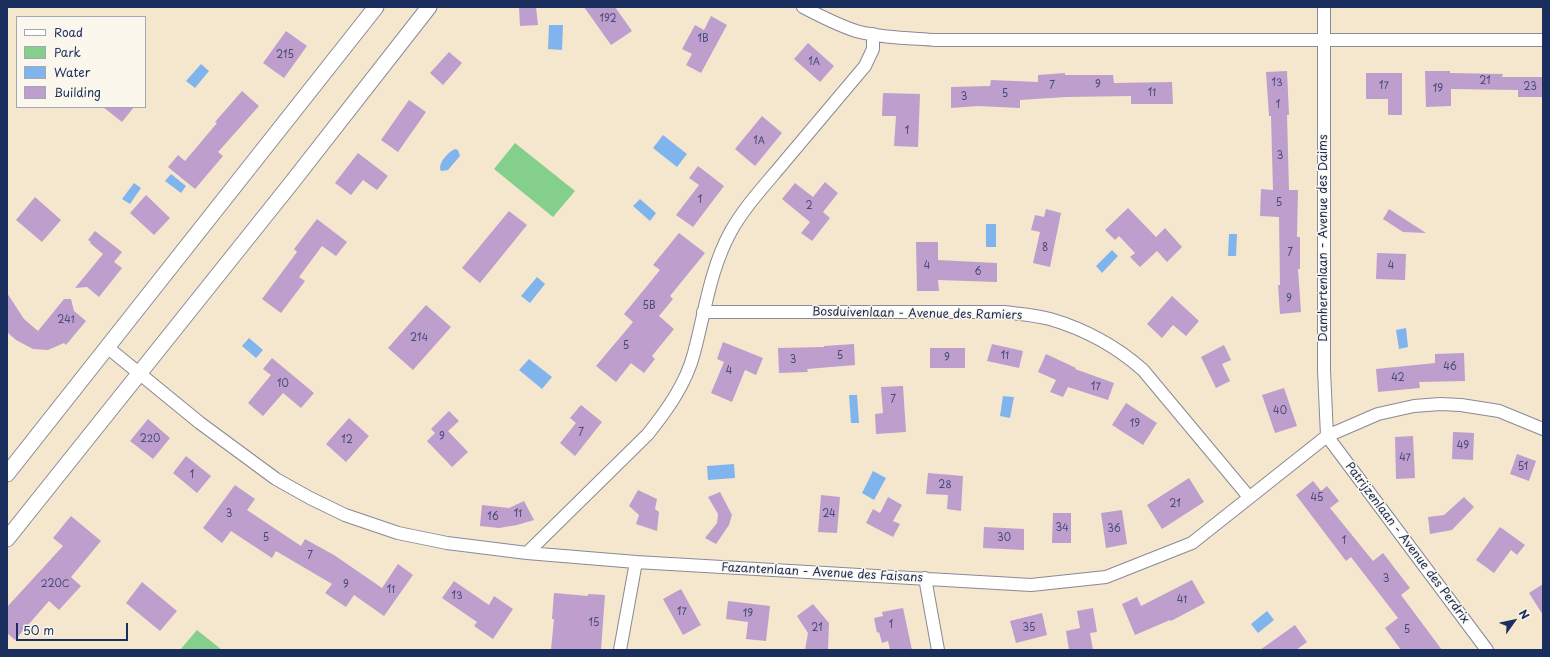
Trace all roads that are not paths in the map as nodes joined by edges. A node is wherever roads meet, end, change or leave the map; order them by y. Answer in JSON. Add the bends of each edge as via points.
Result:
{"nodes":[{"id":1,"x":376,"y":7,"type":"edge"},
{"id":2,"x":429,"y":7,"type":"edge"},
{"id":3,"x":803,"y":7,"type":"edge"},
{"id":4,"x":1324,"y":7,"type":"edge"},
{"id":5,"x":873,"y":34,"type":"junction"},
{"id":6,"x":1324,"y":40,"type":"junction"},
{"id":7,"x":1543,"y":40,"type":"edge"},
{"id":8,"x":703,"y":312,"type":"junction"},
{"id":9,"x":107,"y":347,"type":"junction"},
{"id":10,"x":140,"y":372,"type":"junction"},
{"id":11,"x":1543,"y":429,"type":"edge"},
{"id":12,"x":1327,"y":436,"type":"junction"},
{"id":13,"x":7,"y":474,"type":"edge"},
{"id":14,"x":1249,"y":497,"type":"junction"},
{"id":15,"x":7,"y":539,"type":"edge"},
{"id":16,"x":526,"y":553,"type":"junction"},
{"id":17,"x":636,"y":562,"type":"junction"},
{"id":18,"x":925,"y":578,"type":"junction"},
{"id":19,"x":620,"y":650,"type":"edge"},
{"id":20,"x":938,"y":650,"type":"edge"},
{"id":21,"x":1487,"y":650,"type":"edge"}],
"edges":[{"from":1,"to":9,"type":"street"},
{"from":2,"to":10,"type":"street"},
{"from":3,"to":5,"type":"street","via":[[842,26]]},
{"from":4,"to":6,"type":"street","name":"Damhertenlaan - Avenue des Daims"},
{"from":5,"to":6,"type":"street","via":[[936,40]]},
{"from":5,"to":8,"type":"street","via":[[873,49],[865,66],[752,200],[731,231],[721,253]]},
{"from":6,"to":7,"type":"street"},
{"from":6,"to":12,"type":"street","name":"Damhertenlaan - Avenue des Daims","via":[[1324,370]]},
{"from":8,"to":14,"type":"street","name":"Bosduivenlaan - Avenue des Ramiers","via":[[1004,312],[1070,325],[1109,344],[1143,370]]},
{"from":8,"to":16,"type":"street","via":[[694,354],[664,414],[648,434]]},
{"from":9,"to":10,"type":"street","name":"Fazantenlaan - Avenue des Faisans"},
{"from":9,"to":13,"type":"street"},
{"from":10,"to":15,"type":"street"},
{"from":10,"to":16,"type":"street","name":"Fazantenlaan - Avenue des Faisans","via":[[200,423],[276,479],[345,515],[398,532],[447,543]]},
{"from":11,"to":12,"type":"street","name":"Fazantenlaan - Avenue des Faisans","via":[[1499,411],[1440,404],[1391,410]]},
{"from":12,"to":14,"type":"street","name":"Fazantenlaan - Avenue des Faisans"},
{"from":12,"to":21,"type":"street","name":"Patrijzenlaan - Avenue des Perdrix"},
{"from":14,"to":18,"type":"street","name":"Fazantenlaan - Avenue des Faisans","via":[[1192,543],[1106,577],[1031,585]]},
{"from":16,"to":17,"type":"street","name":"Fazantenlaan - Avenue des Faisans"},
{"from":17,"to":18,"type":"street","name":"Fazantenlaan - Avenue des Faisans"},
{"from":17,"to":19,"type":"street"},
{"from":18,"to":20,"type":"street"}]}
